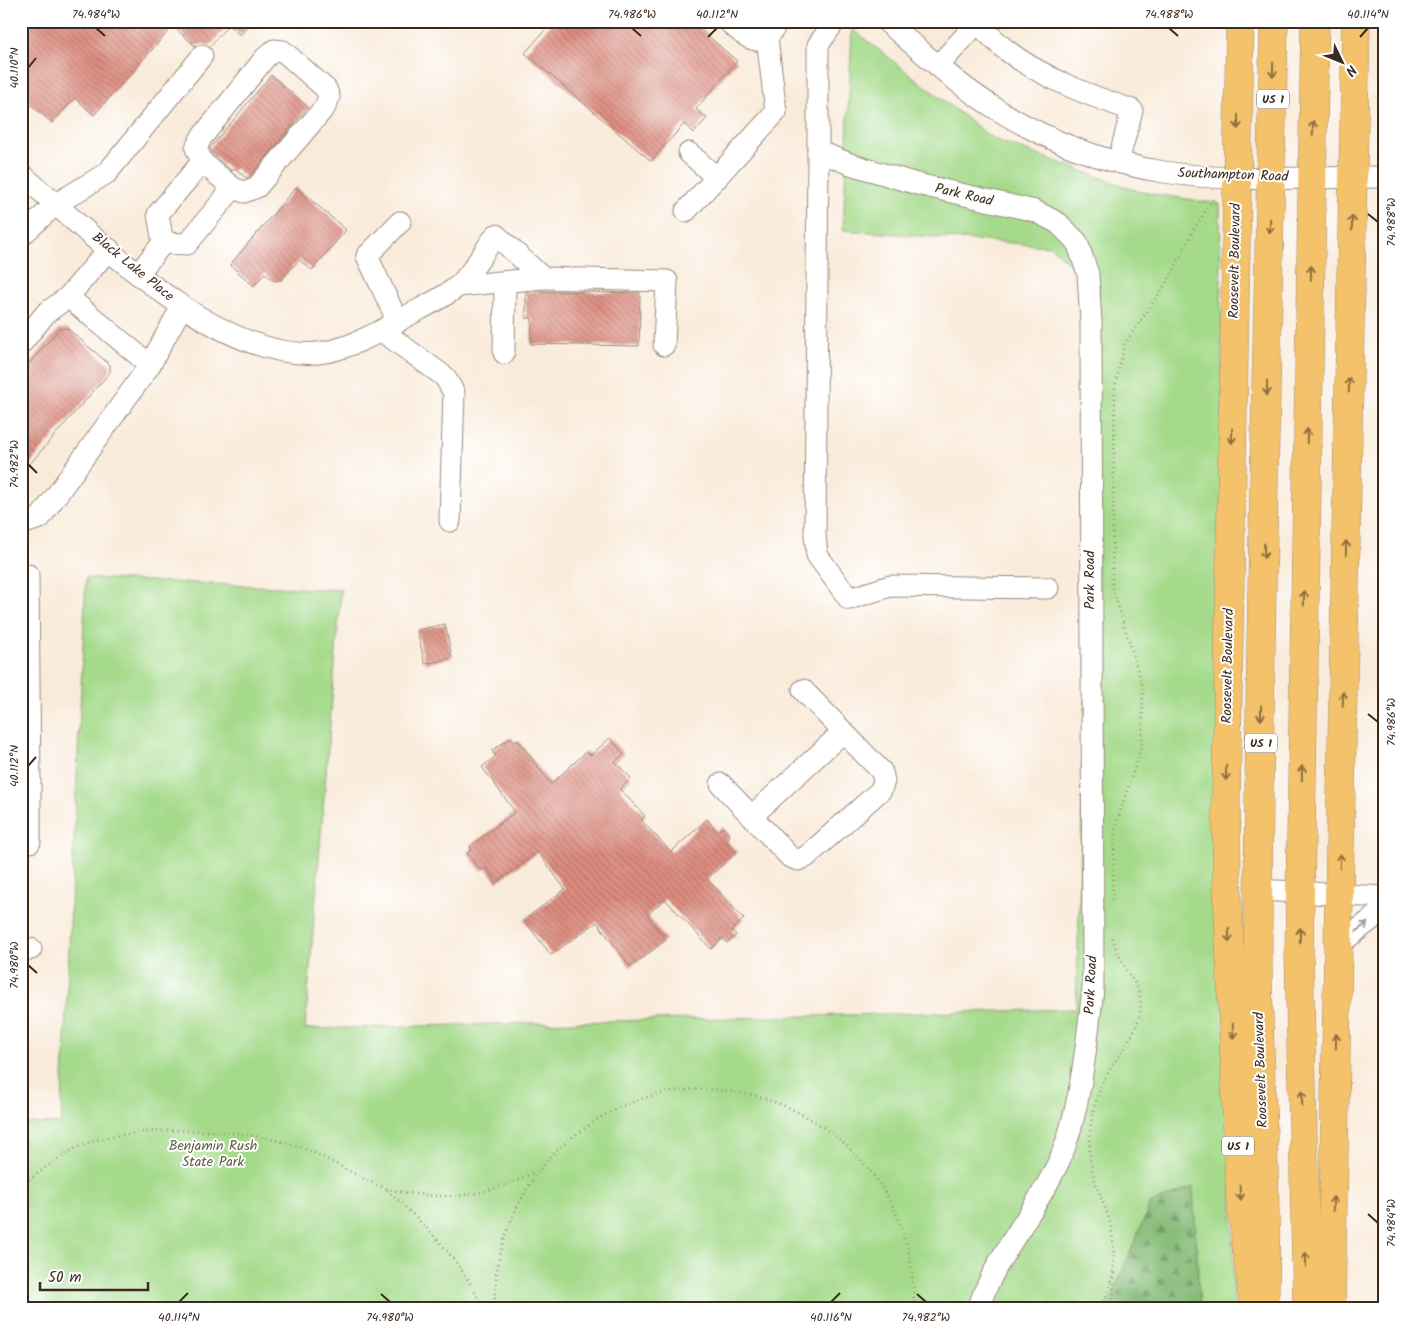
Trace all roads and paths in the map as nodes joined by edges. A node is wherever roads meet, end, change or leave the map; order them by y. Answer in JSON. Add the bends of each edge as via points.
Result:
{"nodes":[{"id":1,"x":728,"y":21,"type":"edge"},
{"id":2,"x":835,"y":21,"type":"edge"},
{"id":3,"x":886,"y":21,"type":"edge"},
{"id":4,"x":1240,"y":21,"type":"edge"},
{"id":5,"x":1274,"y":21,"type":"edge"},
{"id":6,"x":1316,"y":21,"type":"edge"},
{"id":7,"x":1356,"y":21,"type":"edge"},
{"id":8,"x":978,"y":22,"type":"edge"},
{"id":9,"x":771,"y":29,"type":"edge"},
{"id":10,"x":202,"y":56,"type":"dead end"},
{"id":11,"x":938,"y":66,"type":"junction"},
{"id":12,"x":818,"y":151,"type":"junction"},
{"id":13,"x":689,"y":153,"type":"dead end"},
{"id":14,"x":202,"y":162,"type":"junction"},
{"id":15,"x":1118,"y":162,"type":"junction"},
{"id":16,"x":21,"y":174,"type":"edge"},
{"id":17,"x":1236,"y":177,"type":"junction"},
{"id":18,"x":1271,"y":177,"type":"junction"},
{"id":19,"x":1312,"y":177,"type":"junction"},
{"id":20,"x":1353,"y":177,"type":"junction"},
{"id":21,"x":1384,"y":177,"type":"edge"},
{"id":22,"x":717,"y":178,"type":"junction"},
{"id":23,"x":233,"y":188,"type":"junction"},
{"id":24,"x":1215,"y":194,"type":"dead end"},
{"id":25,"x":56,"y":204,"type":"junction"},
{"id":26,"x":686,"y":211,"type":"dead end"},
{"id":27,"x":400,"y":222,"type":"dead end"},
{"id":28,"x":21,"y":236,"type":"edge"},
{"id":29,"x":163,"y":243,"type":"junction"},
{"id":30,"x":109,"y":249,"type":"junction"},
{"id":31,"x":138,"y":274,"type":"junction"},
{"id":32,"x":543,"y":278,"type":"junction"},
{"id":33,"x":505,"y":282,"type":"junction"},
{"id":34,"x":458,"y":286,"type":"junction"},
{"id":35,"x":68,"y":297,"type":"junction"},
{"id":36,"x":182,"y":306,"type":"junction"},
{"id":37,"x":384,"y":330,"type":"junction"},
{"id":38,"x":21,"y":344,"type":"edge"},
{"id":39,"x":664,"y":345,"type":"dead end"},
{"id":40,"x":504,"y":353,"type":"dead end"},
{"id":41,"x":150,"y":365,"type":"junction"},
{"id":42,"x":450,"y":521,"type":"dead end"},
{"id":43,"x":21,"y":524,"type":"edge"},
{"id":44,"x":21,"y":575,"type":"edge"},
{"id":45,"x":1048,"y":588,"type":"dead end"},
{"id":46,"x":803,"y":690,"type":"dead end"},
{"id":47,"x":843,"y":732,"type":"junction"},
{"id":48,"x":721,"y":784,"type":"dead end"},
{"id":49,"x":26,"y":786,"type":"edge"},
{"id":50,"x":752,"y":816,"type":"junction"},
{"id":51,"x":21,"y":842,"type":"edge"},
{"id":52,"x":1258,"y":890,"type":"junction"},
{"id":53,"x":1300,"y":892,"type":"junction"},
{"id":54,"x":1339,"y":893,"type":"junction"},
{"id":55,"x":1384,"y":897,"type":"edge"},
{"id":56,"x":1112,"y":903,"type":"dead end"},
{"id":57,"x":1384,"y":908,"type":"edge"},
{"id":58,"x":1109,"y":930,"type":"dead end"},
{"id":59,"x":1338,"y":945,"type":"junction"},
{"id":60,"x":536,"y":1172,"type":"junction"},
{"id":61,"x":21,"y":1186,"type":"edge"},
{"id":62,"x":386,"y":1189,"type":"junction"},
{"id":63,"x":1114,"y":1269,"type":"junction"},
{"id":64,"x":482,"y":1309,"type":"edge"},
{"id":65,"x":495,"y":1309,"type":"edge"},
{"id":66,"x":914,"y":1309,"type":"edge"},
{"id":67,"x":978,"y":1309,"type":"edge"},
{"id":68,"x":1098,"y":1309,"type":"edge"},
{"id":69,"x":1113,"y":1309,"type":"edge"},
{"id":70,"x":1254,"y":1309,"type":"edge"},
{"id":71,"x":1264,"y":1309,"type":"edge"},
{"id":72,"x":1307,"y":1309,"type":"edge"},
{"id":73,"x":1331,"y":1309,"type":"edge"}],
"edges":[{"from":1,"to":9,"type":"street","via":[[755,40]]},
{"from":2,"to":12,"type":"street","via":[[818,45]]},
{"from":3,"to":11,"type":"street","name":"Southampton Road"},
{"from":4,"to":17,"type":"highway","name":"Roosevelt Boulevard","number":"US 1","one_way":true},
{"from":5,"to":18,"type":"highway","name":"Roosevelt Boulevard","number":"US 1","one_way":true},
{"from":19,"to":6,"type":"highway","one_way":true},
{"from":7,"to":20,"type":"highway"},
{"from":8,"to":11,"type":"street"},
{"from":8,"to":15,"type":"street","via":[[1006,50],[1043,72],[1084,93],[1132,110]]},
{"from":9,"to":22,"type":"street","via":[[776,112]]},
{"from":10,"to":25,"type":"street","via":[[107,173]]},
{"from":11,"to":15,"type":"street","name":"Southampton Road","via":[[1021,124]]},
{"from":12,"to":45,"type":"street","via":[[817,554],[849,599],[890,586]]},
{"from":12,"to":67,"type":"street","name":"Park Road","via":[[917,184],[1034,211],[1058,223],[1077,242],[1088,274],[1091,322],[1093,989],[1087,1042],[1060,1160],[984,1291]]},
{"from":13,"to":22,"type":"street"},
{"from":14,"to":23,"type":"street"},
{"from":14,"to":23,"type":"street","via":[[196,148],[201,138],[265,58],[274,50],[283,51],[326,89],[327,102],[256,187],[244,192]]},
{"from":14,"to":29,"type":"street","via":[[158,214]]},
{"from":15,"to":17,"type":"street","name":"Southampton Road","via":[[1186,175]]},
{"from":16,"to":25,"type":"street","name":"Black Lake Place"},
{"from":17,"to":18,"type":"street","name":"Southampton Road"},
{"from":17,"to":70,"type":"highway","name":"Roosevelt Boulevard","number":"US 1","one_way":true,"via":[[1227,880],[1240,1196]]},
{"from":18,"to":19,"type":"street","name":"Southampton Road"},
{"from":18,"to":52,"type":"highway","name":"Roosevelt Boulevard","number":"US 1","one_way":true},
{"from":19,"to":20,"type":"street","name":"Southampton Road"},
{"from":53,"to":19,"type":"highway","one_way":true},
{"from":20,"to":21,"type":"street","name":"Southampton Road"},
{"from":54,"to":20,"type":"highway","one_way":true},
{"from":22,"to":26,"type":"street"},
{"from":23,"to":29,"type":"street","via":[[186,244]]},
{"from":24,"to":56,"type":"path","via":[[1169,279],[1124,344],[1115,388],[1112,585],[1142,688],[1142,744],[1115,828]]},
{"from":25,"to":28,"type":"street"},
{"from":25,"to":30,"type":"street","name":"Black Lake Place"},
{"from":27,"to":37,"type":"street","via":[[367,256]]},
{"from":29,"to":31,"type":"street"},
{"from":30,"to":31,"type":"street","name":"Black Lake Place"},
{"from":30,"to":35,"type":"street"},
{"from":31,"to":36,"type":"street","name":"Black Lake Place"},
{"from":32,"to":33,"type":"street"},
{"from":32,"to":34,"type":"street","via":[[496,235]]},
{"from":32,"to":39,"type":"street","via":[[667,281]]},
{"from":33,"to":34,"type":"street"},
{"from":33,"to":40,"type":"street"},
{"from":34,"to":37,"type":"street","name":"Black Lake Place"},
{"from":35,"to":38,"type":"street","via":[[46,313]]},
{"from":35,"to":41,"type":"street"},
{"from":36,"to":37,"type":"street","name":"Black Lake Place","via":[[206,322],[263,347],[299,353],[320,353]]},
{"from":36,"to":41,"type":"street"},
{"from":37,"to":42,"type":"street","via":[[445,377],[454,393]]},
{"from":41,"to":43,"type":"street","via":[[40,518]]},
{"from":44,"to":49,"type":"street","via":[[28,575]]},
{"from":46,"to":47,"type":"street"},
{"from":47,"to":50,"type":"street"},
{"from":47,"to":50,"type":"street","via":[[882,772],[881,790],[806,857],[798,860],[790,857]]},
{"from":48,"to":50,"type":"street"},
{"from":49,"to":51,"type":"street","via":[[30,842]]},
{"from":52,"to":53,"type":"street"},
{"from":52,"to":71,"type":"highway","name":"Roosevelt Boulevard","number":"US 1","via":[[1266,1193]]},
{"from":53,"to":54,"type":"street"},
{"from":72,"to":53,"type":"highway","one_way":true},
{"from":54,"to":55,"type":"street"},
{"from":54,"to":59,"type":"highway"},
{"from":59,"to":57,"type":"street","one_way":true},
{"from":58,"to":63,"type":"path","via":[[1127,972],[1138,988],[1140,1006],[1137,1028],[1099,1092],[1093,1122],[1090,1155],[1095,1184],[1113,1234]]},
{"from":73,"to":59,"type":"highway","one_way":true},
{"from":60,"to":62,"type":"path","via":[[487,1192],[456,1197]]},
{"from":60,"to":65,"type":"path","via":[[515,1210],[499,1251]]},
{"from":60,"to":66,"type":"path","via":[[569,1138],[614,1108],[654,1094],[698,1088],[738,1092],[778,1102],[826,1129],[848,1147],[874,1176],[894,1210],[908,1247],[914,1280]]},
{"from":61,"to":62,"type":"path","via":[[74,1149],[121,1133],[203,1131],[237,1134],[299,1147]]},
{"from":62,"to":64,"type":"path","via":[[453,1259]]},
{"from":63,"to":68,"type":"path","via":[[1105,1299]]},
{"from":63,"to":69,"type":"path"}]}
